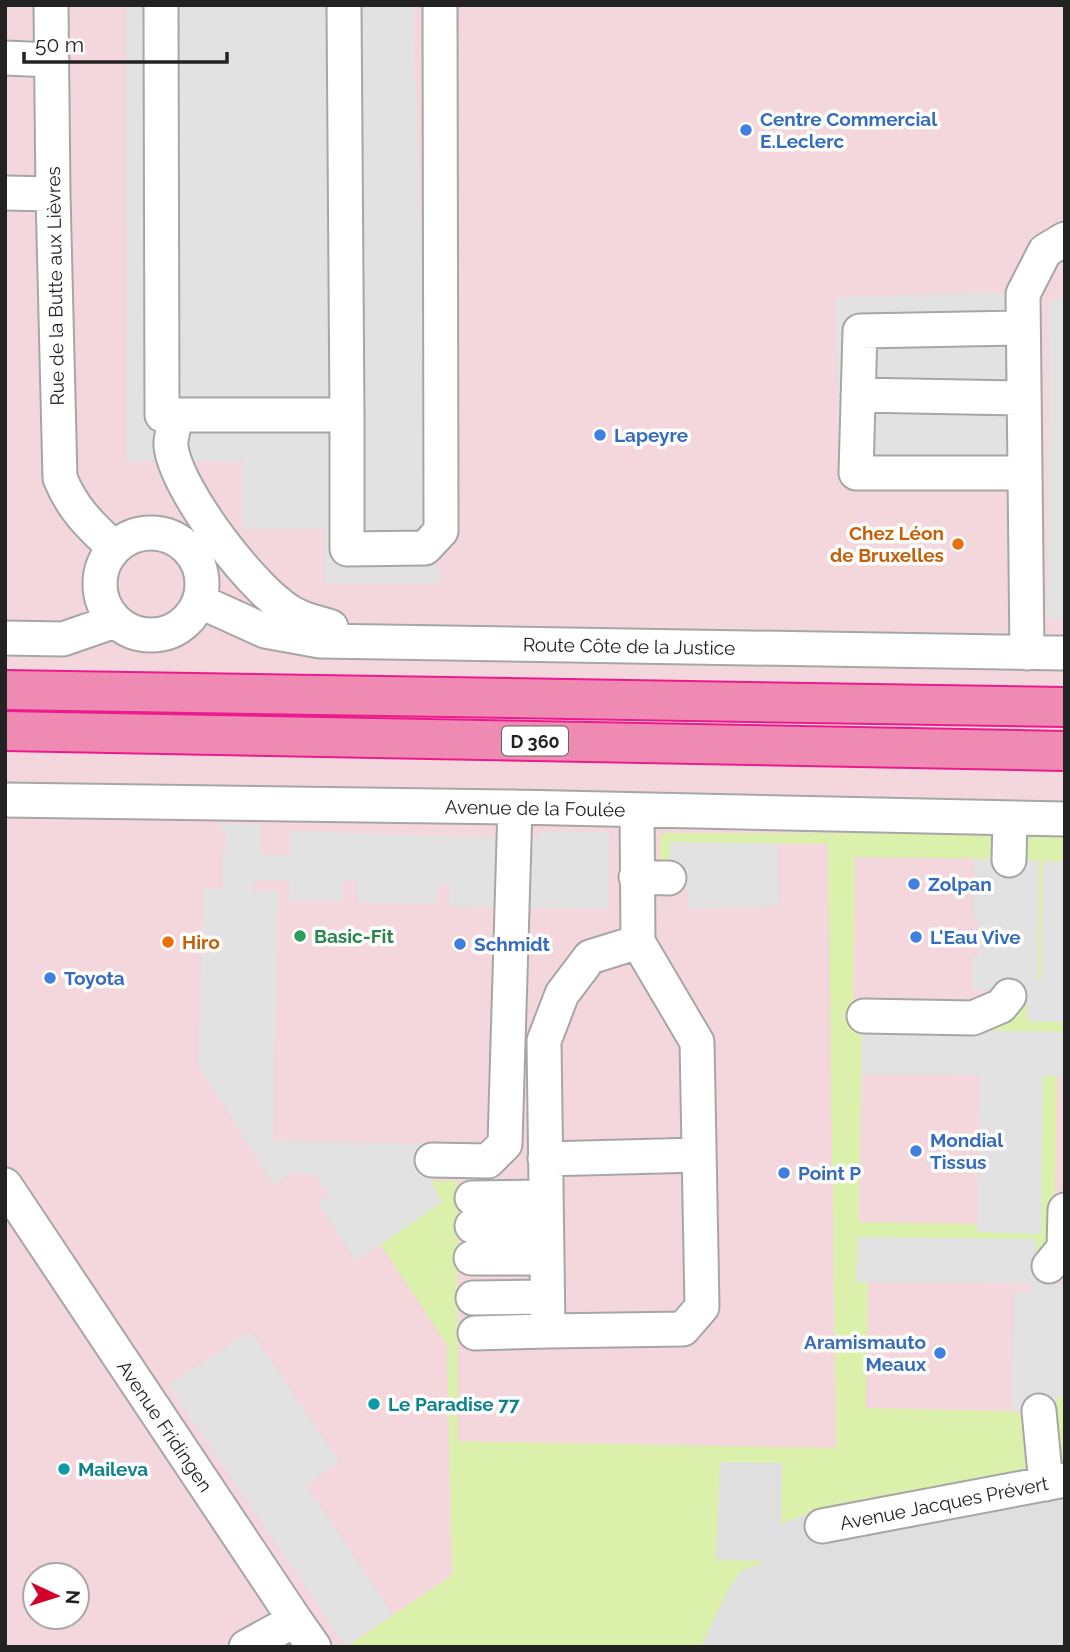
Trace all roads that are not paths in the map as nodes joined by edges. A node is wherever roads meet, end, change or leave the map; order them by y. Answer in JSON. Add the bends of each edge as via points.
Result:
{"nodes":[{"id":1,"x":51,"y":5,"type":"edge"},
{"id":2,"x":161,"y":5,"type":"edge"},
{"id":3,"x":344,"y":5,"type":"edge"},
{"id":4,"x":440,"y":5,"type":"edge"},
{"id":5,"x":5,"y":58,"type":"edge"},
{"id":6,"x":52,"y":60,"type":"junction"},
{"id":7,"x":5,"y":193,"type":"edge"},
{"id":8,"x":53,"y":194,"type":"junction"},
{"id":9,"x":1065,"y":239,"type":"edge"},
{"id":10,"x":1023,"y":328,"type":"junction"},
{"id":11,"x":858,"y":395,"type":"junction"},
{"id":12,"x":1024,"y":398,"type":"junction"},
{"id":13,"x":177,"y":415,"type":"junction"},
{"id":14,"x":346,"y":415,"type":"junction"},
{"id":15,"x":1025,"y":473,"type":"junction"},
{"id":16,"x":114,"y":548,"type":"junction"},
{"id":17,"x":200,"y":601,"type":"junction"},
{"id":18,"x":114,"y":621,"type":"junction"},
{"id":19,"x":5,"y":638,"type":"edge"},
{"id":20,"x":381,"y":642,"type":"junction"},
{"id":21,"x":1027,"y":653,"type":"junction"},
{"id":22,"x":1065,"y":653,"type":"edge"},
{"id":23,"x":5,"y":690,"type":"edge"},
{"id":24,"x":1065,"y":707,"type":"edge"},
{"id":25,"x":5,"y":731,"type":"edge"},
{"id":26,"x":1065,"y":751,"type":"edge"},
{"id":27,"x":5,"y":800,"type":"edge"},
{"id":28,"x":515,"y":807,"type":"junction"},
{"id":29,"x":637,"y":810,"type":"junction"},
{"id":30,"x":1010,"y":818,"type":"junction"},
{"id":31,"x":1065,"y":818,"type":"edge"},
{"id":32,"x":1009,"y":860,"type":"dead end"},
{"id":33,"x":627,"y":872,"type":"junction"},
{"id":34,"x":669,"y":878,"type":"dead end"},
{"id":35,"x":638,"y":942,"type":"junction"},
{"id":36,"x":1009,"y":996,"type":"dead end"},
{"id":37,"x":864,"y":1016,"type":"dead end"},
{"id":38,"x":699,"y":1155,"type":"junction"},
{"id":39,"x":545,"y":1159,"type":"junction"},
{"id":40,"x":432,"y":1160,"type":"dead end"},
{"id":41,"x":5,"y":1185,"type":"edge"},
{"id":42,"x":1065,"y":1210,"type":"edge"},
{"id":43,"x":546,"y":1227,"type":"junction"},
{"id":44,"x":1049,"y":1266,"type":"dead end"},
{"id":45,"x":547,"y":1297,"type":"junction"},
{"id":46,"x":473,"y":1298,"type":"dead end"},
{"id":47,"x":548,"y":1331,"type":"junction"},
{"id":48,"x":475,"y":1333,"type":"dead end"},
{"id":49,"x":1039,"y":1411,"type":"dead end"},
{"id":50,"x":1055,"y":1482,"type":"edge"},
{"id":51,"x":822,"y":1526,"type":"dead end"},
{"id":52,"x":295,"y":1620,"type":"junction"},
{"id":53,"x":246,"y":1647,"type":"edge"},
{"id":54,"x":314,"y":1647,"type":"edge"}],
"edges":[{"from":1,"to":6,"type":"street","name":"Rue de la Butte aux Lièvres"},
{"from":2,"to":13,"type":"street","via":[[162,415]]},
{"from":3,"to":14,"type":"street"},
{"from":4,"to":14,"type":"street","via":[[441,531],[425,548],[347,549]]},
{"from":5,"to":6,"type":"street"},
{"from":6,"to":8,"type":"street","name":"Rue de la Butte aux Lièvres"},
{"from":7,"to":8,"type":"street"},
{"from":8,"to":16,"type":"street","name":"Rue de la Butte aux Lièvres","via":[[60,478],[69,500]]},
{"from":9,"to":10,"type":"street","via":[[1045,251],[1023,294]]},
{"from":10,"to":11,"type":"street","via":[[860,331]]},
{"from":10,"to":12,"type":"street"},
{"from":11,"to":12,"type":"street"},
{"from":11,"to":15,"type":"street","via":[[856,473]]},
{"from":12,"to":15,"type":"street"},
{"from":13,"to":14,"type":"street"},
{"from":13,"to":20,"type":"street","via":[[170,445],[181,479],[198,509],[255,583],[294,615]]},
{"from":15,"to":21,"type":"street"},
{"from":16,"to":17,"type":"street","via":[[145,533],[178,540],[200,567]]},
{"from":16,"to":18,"type":"street","via":[[105,561],[100,585],[105,608]]},
{"from":17,"to":18,"type":"street","via":[[191,617],[163,635],[137,634]]},
{"from":17,"to":20,"type":"street","name":"Route Côte de la Justice","via":[[265,631],[320,641]]},
{"from":18,"to":19,"type":"street","via":[[63,639]]},
{"from":20,"to":21,"type":"street","name":"Route Côte de la Justice"},
{"from":21,"to":22,"type":"street","name":"Route Côte de la Justice"},
{"from":23,"to":24,"type":"highway","number":"D 360"},
{"from":25,"to":26,"type":"highway","number":"D 360"},
{"from":27,"to":28,"type":"street","name":"Avenue de la Foulée","via":[[242,814]]},
{"from":28,"to":29,"type":"street","name":"Avenue de la Foulée"},
{"from":28,"to":40,"type":"street","via":[[506,870],[505,1144],[488,1161]]},
{"from":29,"to":30,"type":"street","name":"Avenue de la Foulée"},
{"from":29,"to":33,"type":"street"},
{"from":30,"to":31,"type":"street","name":"Avenue de la Foulée"},
{"from":30,"to":32,"type":"street"},
{"from":33,"to":34,"type":"street"},
{"from":33,"to":35,"type":"street"},
{"from":35,"to":38,"type":"street","via":[[697,1042]]},
{"from":35,"to":39,"type":"street","via":[[590,957],[562,994],[544,1041]]},
{"from":36,"to":37,"type":"street","via":[[1001,1006],[973,1018]]},
{"from":38,"to":39,"type":"street"},
{"from":38,"to":47,"type":"street","via":[[702,1307],[683,1329]]},
{"from":39,"to":43,"type":"street"},
{"from":41,"to":52,"type":"street","name":"Avenue Fridingen","via":[[245,1521]]},
{"from":42,"to":44,"type":"street","via":[[1064,1248]]},
{"from":43,"to":43,"type":"street","via":[[471,1227]]},
{"from":43,"to":45,"type":"street"},
{"from":45,"to":46,"type":"street"},
{"from":45,"to":47,"type":"street"},
{"from":47,"to":48,"type":"street"},
{"from":49,"to":50,"type":"street"},
{"from":50,"to":51,"type":"street","name":"Avenue Jacques Prévert"},
{"from":52,"to":53,"type":"street"},
{"from":52,"to":54,"type":"street","name":"Avenue Fridingen"}]}
